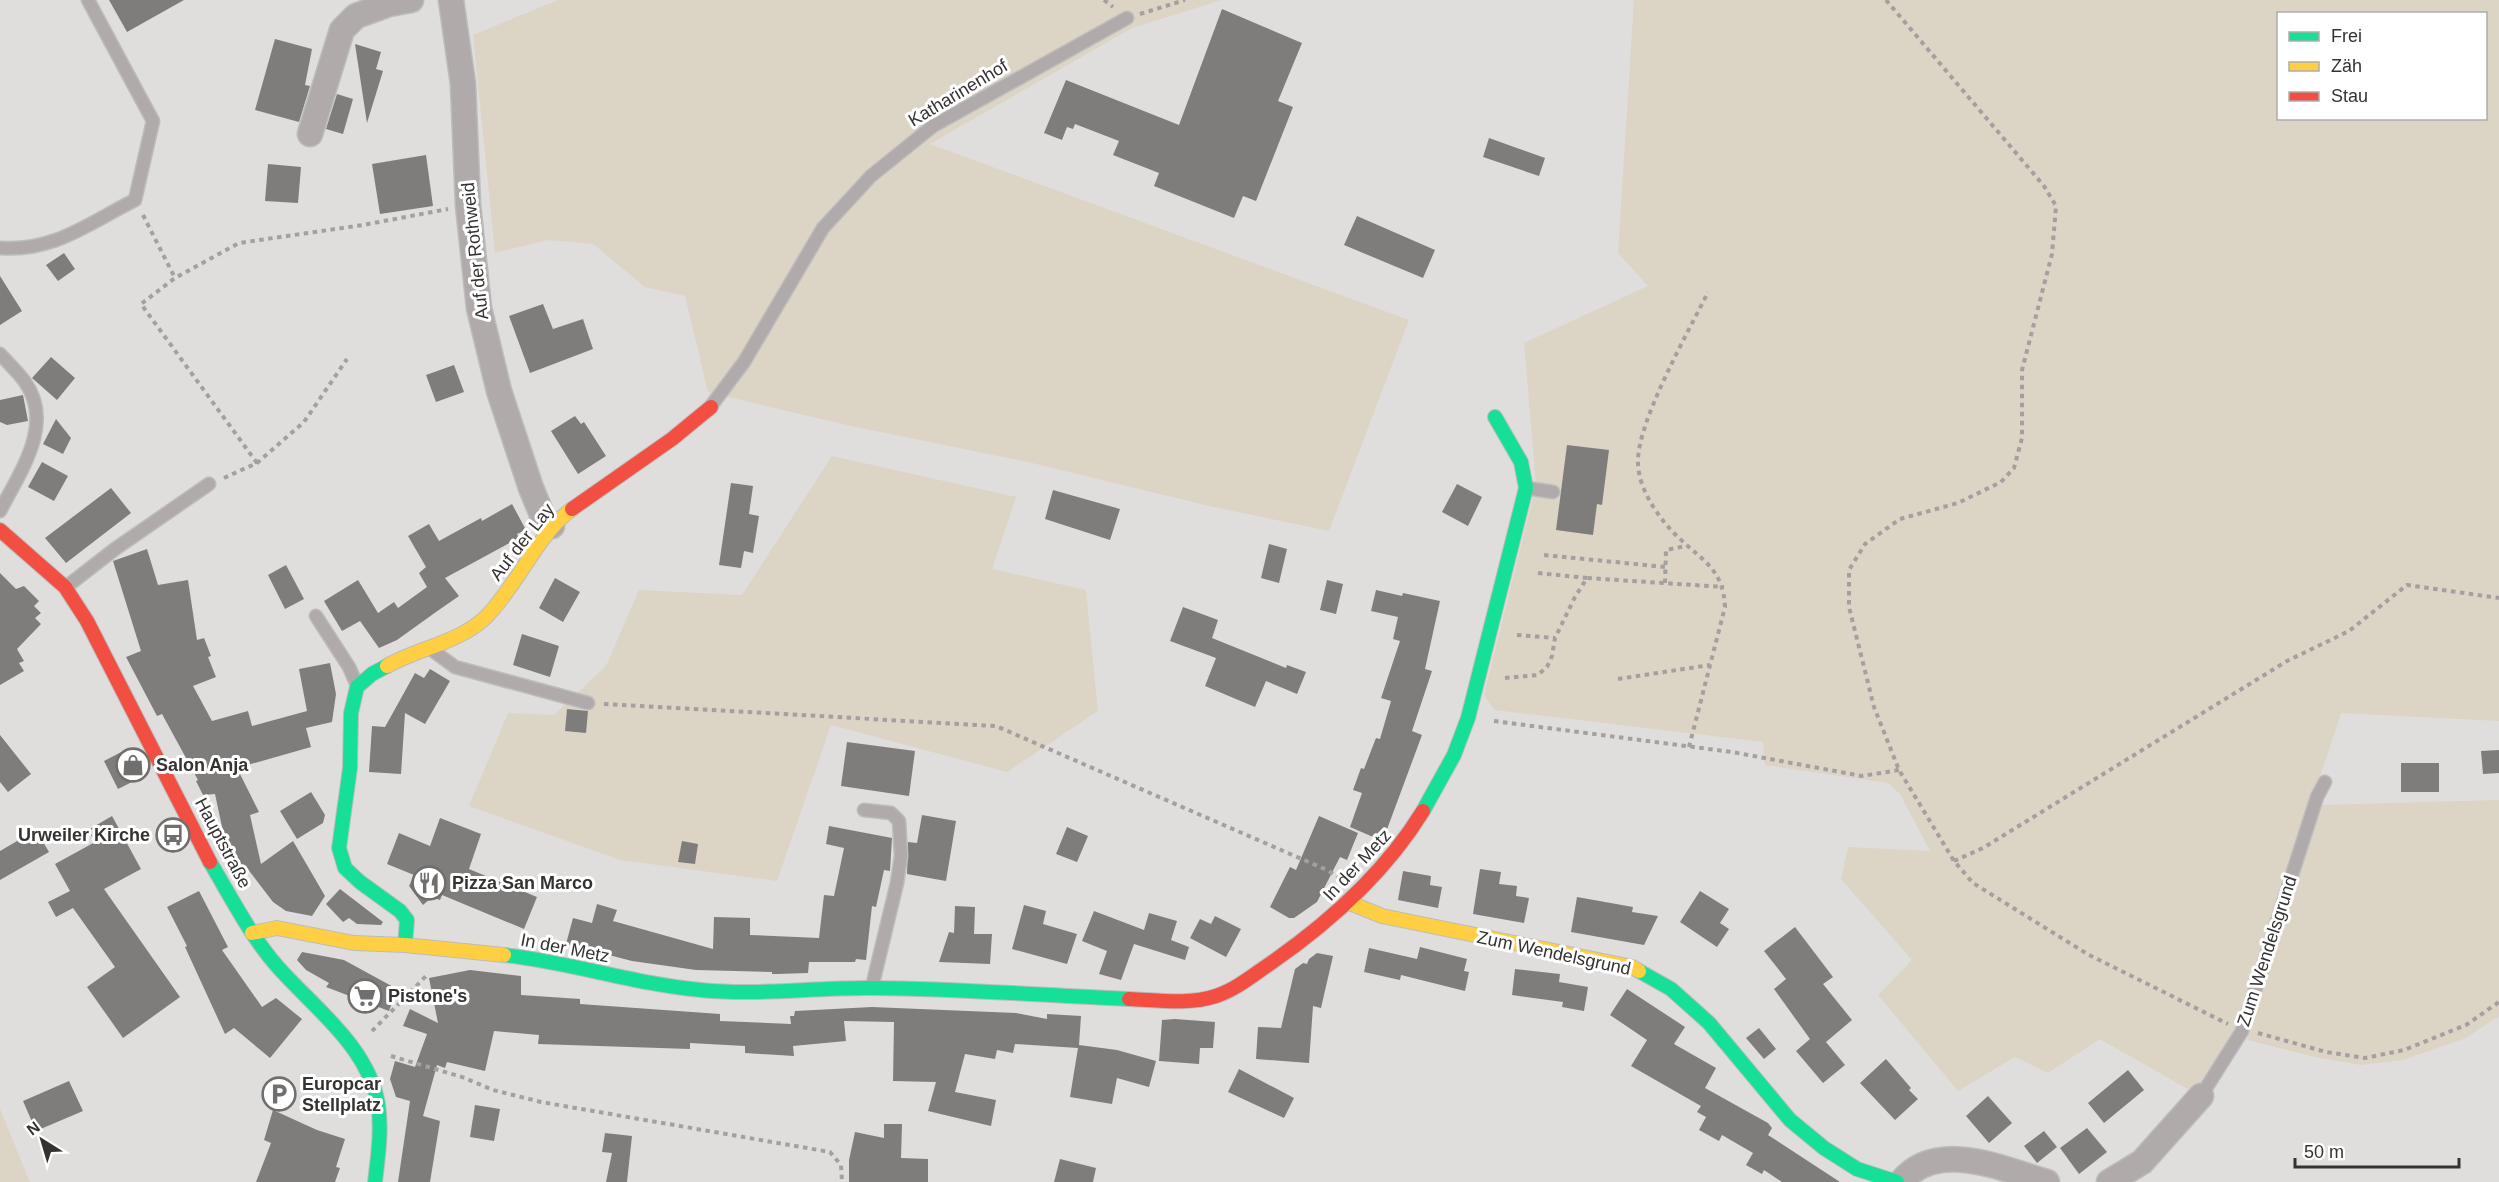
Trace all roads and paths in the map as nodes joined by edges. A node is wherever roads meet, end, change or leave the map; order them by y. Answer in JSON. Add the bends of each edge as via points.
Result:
{"nodes":[{"id":1,"x":88,"y":0,"type":"edge"},
{"id":2,"x":411,"y":0,"type":"edge"},
{"id":3,"x":451,"y":0,"type":"edge"},
{"id":4,"x":1185,"y":0,"type":"edge"},
{"id":5,"x":1886,"y":0,"type":"edge"},
{"id":6,"x":1127,"y":18,"type":"joint"},
{"id":7,"x":310,"y":134,"type":"dead end"},
{"id":8,"x":135,"y":200,"type":"junction"},
{"id":9,"x":468,"y":205,"type":"junction"},
{"id":10,"x":0,"y":248,"type":"edge"},
{"id":11,"x":175,"y":278,"type":"junction"},
{"id":12,"x":1708,"y":292,"type":"dead end"},
{"id":13,"x":0,"y":354,"type":"edge"},
{"id":14,"x":347,"y":359,"type":"dead end"},
{"id":15,"x":711,"y":406,"type":"joint"},
{"id":16,"x":1494,"y":417,"type":"dead end"},
{"id":17,"x":257,"y":463,"type":"junction"},
{"id":18,"x":209,"y":484,"type":"joint"},
{"id":19,"x":1526,"y":488,"type":"junction"},
{"id":20,"x":1553,"y":492,"type":"dead end"},
{"id":21,"x":0,"y":511,"type":"edge"},
{"id":22,"x":552,"y":526,"type":"junction"},
{"id":23,"x":0,"y":530,"type":"edge"},
{"id":24,"x":1687,"y":546,"type":"junction"},
{"id":25,"x":1544,"y":555,"type":"dead end"},
{"id":26,"x":1665,"y":567,"type":"junction"},
{"id":27,"x":1538,"y":573,"type":"dead end"},
{"id":28,"x":1587,"y":578,"type":"junction"},
{"id":29,"x":1665,"y":583,"type":"junction"},
{"id":30,"x":65,"y":587,"type":"junction"},
{"id":31,"x":1724,"y":587,"type":"junction"},
{"id":32,"x":2499,"y":598,"type":"edge"},
{"id":33,"x":316,"y":616,"type":"dead end"},
{"id":34,"x":1517,"y":635,"type":"dead end"},
{"id":35,"x":1555,"y":638,"type":"junction"},
{"id":36,"x":430,"y":648,"type":"junction"},
{"id":37,"x":1710,"y":665,"type":"junction"},
{"id":38,"x":1478,"y":679,"type":"junction"},
{"id":39,"x":1618,"y":679,"type":"dead end"},
{"id":40,"x":357,"y":687,"type":"junction"},
{"id":41,"x":588,"y":703,"type":"joint"},
{"id":42,"x":1468,"y":718,"type":"junction"},
{"id":43,"x":1689,"y":747,"type":"junction"},
{"id":44,"x":1899,"y":770,"type":"junction"},
{"id":45,"x":2325,"y":782,"type":"dead end"},
{"id":46,"x":864,"y":810,"type":"dead end"},
{"id":47,"x":1954,"y":861,"type":"junction"},
{"id":48,"x":1361,"y":892,"type":"junction"},
{"id":49,"x":1350,"y":903,"type":"junction"},
{"id":50,"x":252,"y":933,"type":"junction"},
{"id":51,"x":405,"y":945,"type":"junction"},
{"id":52,"x":438,"y":970,"type":"dead end"},
{"id":53,"x":872,"y":988,"type":"junction"},
{"id":54,"x":2499,"y":1002,"type":"edge"},
{"id":55,"x":2242,"y":1031,"type":"junction"},
{"id":56,"x":355,"y":1049,"type":"junction"},
{"id":57,"x":2201,"y":1096,"type":"joint"},
{"id":58,"x":375,"y":1182,"type":"edge"},
{"id":59,"x":842,"y":1182,"type":"edge"},
{"id":60,"x":1899,"y":1182,"type":"edge"},
{"id":61,"x":2047,"y":1182,"type":"edge"},
{"id":62,"x":2109,"y":1182,"type":"edge"}],
"edges":[{"from":1,"to":8,"type":"lane","via":[[153,121]]},
{"from":2,"to":7,"type":"street","via":[[356,16],[342,30]]},
{"from":3,"to":9,"type":"street","name":"Auf der Rothweid","via":[[463,84]]},
{"from":4,"to":6,"type":"path"},
{"from":5,"to":44,"type":"path","via":[[2044,186],[2056,206],[2052,254],[2022,370],[2022,438],[2014,468],[2001,482],[1958,503],[1900,519],[1866,544],[1849,570],[1849,607],[1874,707]]},
{"from":6,"to":15,"type":"lane","name":"Katharinenhof","via":[[933,126],[871,176],[823,228],[744,362]]},
{"from":8,"to":10,"type":"lane","via":[[62,240],[19,249]]},
{"from":8,"to":11,"type":"path"},
{"from":9,"to":11,"type":"path","via":[[239,243]]},
{"from":9,"to":22,"type":"street","name":"Auf der Rothweid","via":[[479,308],[499,391],[531,488],[543,517]]},
{"from":11,"to":17,"type":"path","via":[[141,304]]},
{"from":12,"to":24,"type":"path","via":[[1660,390],[1640,443],[1638,465],[1649,501],[1666,527]]},
{"from":13,"to":21,"type":"lane","via":[[25,381],[36,402],[38,426],[24,465]]},
{"from":14,"to":17,"type":"path","via":[[304,422]]},
{"from":15,"to":22,"type":"street","name":"Auf der Lay"},
{"from":16,"to":19,"type":"street","name":"In der Metz","via":[[1521,462]]},
{"from":17,"to":18,"type":"path"},
{"from":18,"to":30,"type":"lane"},
{"from":19,"to":20,"type":"lane"},
{"from":19,"to":38,"type":"street","name":"In der Metz"},
{"from":22,"to":36,"type":"street","name":"Auf der Lay","via":[[515,582],[485,618]]},
{"from":23,"to":30,"type":"street","name":"Hauptstraße"},
{"from":24,"to":26,"type":"path","via":[[1666,550]]},
{"from":24,"to":31,"type":"path","via":[[1712,568]]},
{"from":25,"to":26,"type":"path"},
{"from":26,"to":29,"type":"path"},
{"from":27,"to":28,"type":"path"},
{"from":28,"to":29,"type":"path"},
{"from":28,"to":35,"type":"path"},
{"from":29,"to":31,"type":"path"},
{"from":30,"to":50,"type":"street","name":"Hauptstraße","via":[[87,621],[210,861]]},
{"from":31,"to":37,"type":"path","via":[[1725,607]]},
{"from":32,"to":47,"type":"path","via":[[2406,585],[2349,632],[2287,661],[1983,848]]},
{"from":33,"to":40,"type":"lane","via":[[349,667]]},
{"from":34,"to":35,"type":"path"},
{"from":35,"to":38,"type":"path","via":[[1547,668],[1538,675]]},
{"from":36,"to":40,"type":"street","name":"Auf der Lay","via":[[399,659]]},
{"from":36,"to":41,"type":"lane","via":[[455,667]]},
{"from":37,"to":39,"type":"path"},
{"from":37,"to":43,"type":"path"},
{"from":38,"to":42,"type":"street","name":"In der Metz"},
{"from":40,"to":51,"type":"street","via":[[351,713],[350,768],[339,848],[345,868],[407,920]]},
{"from":41,"to":48,"type":"path","via":[[996,726],[1328,870]]},
{"from":42,"to":43,"type":"path"},
{"from":42,"to":48,"type":"street","name":"In der Metz","via":[[1449,765],[1419,821]]},
{"from":43,"to":44,"type":"path","via":[[1862,776]]},
{"from":44,"to":47,"type":"path"},
{"from":45,"to":55,"type":"lane","name":"Zum Wendelsgrund","via":[[2280,906]]},
{"from":46,"to":53,"type":"lane","via":[[891,813],[899,821],[901,856]]},
{"from":47,"to":55,"type":"path","via":[[1973,884],[2089,955]]},
{"from":48,"to":49,"type":"street","name":"In der Metz"},
{"from":49,"to":53,"type":"street","name":"In der Metz","via":[[1294,947],[1215,996],[1183,1001]]},
{"from":49,"to":60,"type":"street","name":"Zum Wendelsgrund","via":[[1382,915],[1632,967],[1671,989],[1709,1023],[1790,1120],[1824,1148],[1857,1169]]},
{"from":50,"to":51,"type":"street","name":"In der Metz","via":[[277,928],[354,943]]},
{"from":50,"to":56,"type":"street","name":"Hauptstraße","via":[[276,965]]},
{"from":51,"to":53,"type":"street","name":"In der Metz","via":[[541,959],[628,979],[701,990],[777,993]]},
{"from":52,"to":56,"type":"path","via":[[427,975]]},
{"from":54,"to":55,"type":"path","via":[[2466,1026],[2404,1050],[2365,1058]]},
{"from":55,"to":57,"type":"lane","name":"Zum Wendelsgrund"},
{"from":56,"to":58,"type":"street","name":"Hauptstraße","via":[[370,1076],[378,1104],[380,1134]]},
{"from":56,"to":59,"type":"path","via":[[541,1102],[830,1152],[841,1165]]},
{"from":57,"to":62,"type":"street","name":"Zum Wendelsgrund","via":[[2142,1162]]},
{"from":60,"to":61,"type":"street","name":"Zum Wendelsgrund","via":[[1911,1170],[1939,1160],[1961,1158]]}]}
